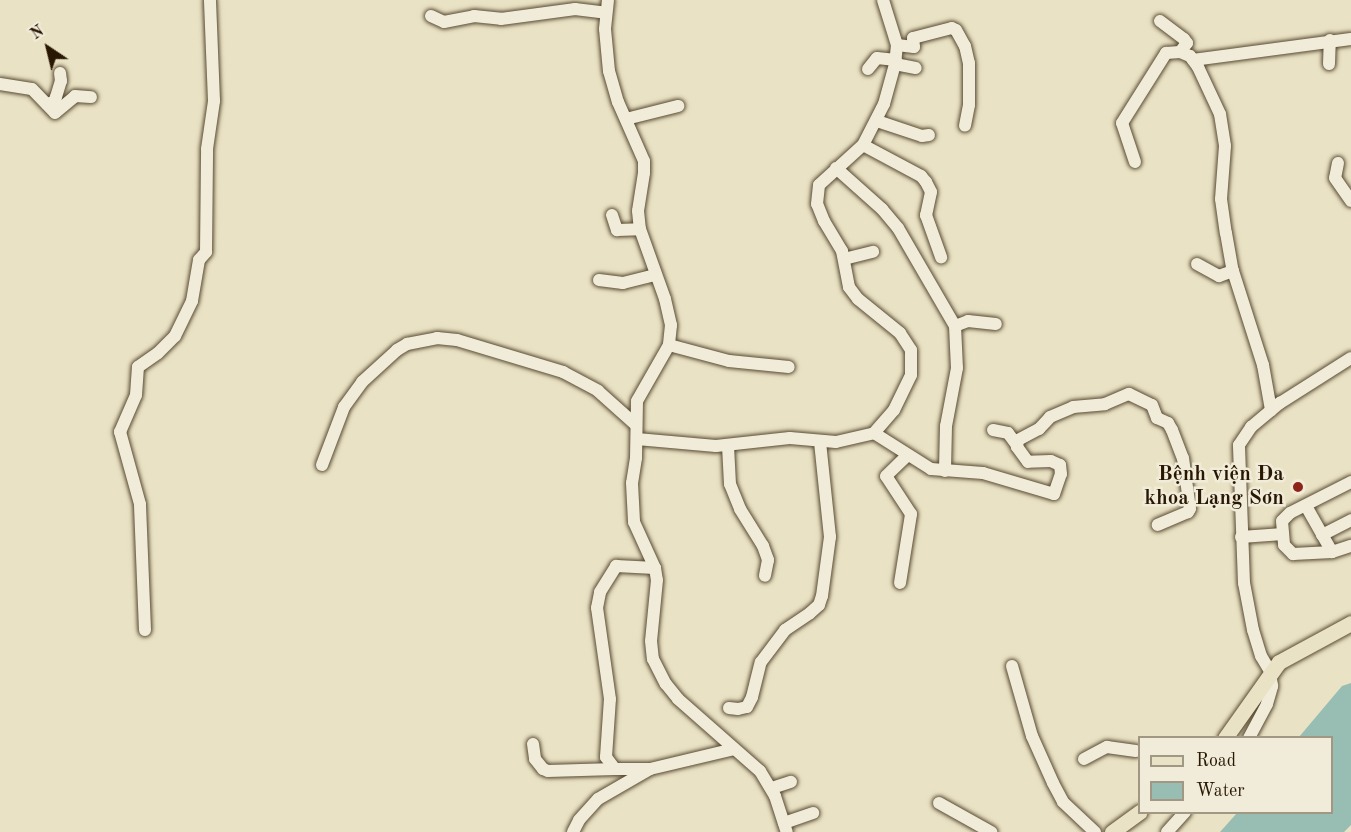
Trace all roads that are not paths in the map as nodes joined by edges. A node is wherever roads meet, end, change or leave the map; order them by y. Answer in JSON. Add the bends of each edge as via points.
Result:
{"nodes":[{"id":1,"x":210,"y":0,"type":"edge"},
{"id":2,"x":883,"y":0,"type":"edge"},
{"id":3,"x":607,"y":6,"type":"edge"},
{"id":4,"x":431,"y":16,"type":"dead end"},
{"id":5,"x":1160,"y":21,"type":"dead end"},
{"id":6,"x":1351,"y":39,"type":"edge"},
{"id":7,"x":1330,"y":40,"type":"junction"},
{"id":8,"x":897,"y":45,"type":"junction"},
{"id":9,"x":1180,"y":52,"type":"junction"},
{"id":10,"x":1193,"y":60,"type":"junction"},
{"id":11,"x":896,"y":62,"type":"junction"},
{"id":12,"x":1329,"y":64,"type":"dead end"},
{"id":13,"x":916,"y":68,"type":"dead end"},
{"id":14,"x":868,"y":69,"type":"dead end"},
{"id":15,"x":60,"y":73,"type":"dead end"},
{"id":16,"x":0,"y":84,"type":"edge"},
{"id":17,"x":91,"y":97,"type":"dead end"},
{"id":18,"x":47,"y":104,"type":"junction"},
{"id":19,"x":678,"y":106,"type":"dead end"},
{"id":20,"x":626,"y":119,"type":"junction"},
{"id":21,"x":877,"y":121,"type":"junction"},
{"id":22,"x":965,"y":126,"type":"dead end"},
{"id":23,"x":929,"y":135,"type":"dead end"},
{"id":24,"x":863,"y":145,"type":"junction"},
{"id":25,"x":1135,"y":162,"type":"dead end"},
{"id":26,"x":1338,"y":163,"type":"dead end"},
{"id":27,"x":836,"y":168,"type":"junction"},
{"id":28,"x":1351,"y":201,"type":"edge"},
{"id":29,"x":612,"y":215,"type":"dead end"},
{"id":30,"x":640,"y":229,"type":"junction"},
{"id":31,"x":873,"y":252,"type":"dead end"},
{"id":32,"x":941,"y":257,"type":"dead end"},
{"id":33,"x":844,"y":259,"type":"junction"},
{"id":34,"x":1197,"y":264,"type":"dead end"},
{"id":35,"x":1233,"y":271,"type":"junction"},
{"id":36,"x":655,"y":275,"type":"junction"},
{"id":37,"x":598,"y":280,"type":"dead end"},
{"id":38,"x":996,"y":324,"type":"dead end"},
{"id":39,"x":955,"y":326,"type":"junction"},
{"id":40,"x":669,"y":345,"type":"junction"},
{"id":41,"x":1351,"y":358,"type":"edge"},
{"id":42,"x":789,"y":366,"type":"dead end"},
{"id":43,"x":1271,"y":410,"type":"junction"},
{"id":44,"x":636,"y":425,"type":"junction"},
{"id":45,"x":993,"y":430,"type":"dead end"},
{"id":46,"x":874,"y":433,"type":"junction"},
{"id":47,"x":637,"y":439,"type":"junction"},
{"id":48,"x":820,"y":442,"type":"junction"},
{"id":49,"x":1016,"y":444,"type":"junction"},
{"id":50,"x":728,"y":446,"type":"junction"},
{"id":51,"x":908,"y":455,"type":"junction"},
{"id":52,"x":322,"y":465,"type":"dead end"},
{"id":53,"x":945,"y":471,"type":"junction"},
{"id":54,"x":1351,"y":482,"type":"edge"},
{"id":55,"x":1306,"y":506,"type":"junction"},
{"id":56,"x":1351,"y":520,"type":"edge"},
{"id":57,"x":1158,"y":525,"type":"dead end"},
{"id":58,"x":1283,"y":534,"type":"junction"},
{"id":59,"x":1323,"y":535,"type":"junction"},
{"id":60,"x":1241,"y":537,"type":"junction"},
{"id":61,"x":1351,"y":546,"type":"edge"},
{"id":62,"x":1332,"y":552,"type":"junction"},
{"id":63,"x":656,"y":568,"type":"junction"},
{"id":64,"x":765,"y":576,"type":"dead end"},
{"id":65,"x":900,"y":583,"type":"dead end"},
{"id":66,"x":1351,"y":622,"type":"edge"},
{"id":67,"x":145,"y":630,"type":"dead end"},
{"id":68,"x":1012,"y":666,"type":"dead end"},
{"id":69,"x":1270,"y":671,"type":"junction"},
{"id":70,"x":729,"y":708,"type":"dead end"},
{"id":71,"x":1227,"y":736,"type":"edge"},
{"id":72,"x":1250,"y":736,"type":"edge"},
{"id":73,"x":533,"y":744,"type":"dead end"},
{"id":74,"x":734,"y":749,"type":"junction"},
{"id":75,"x":1136,"y":751,"type":"dead end"},
{"id":76,"x":1084,"y":759,"type":"dead end"},
{"id":77,"x":615,"y":769,"type":"junction"},
{"id":78,"x":650,"y":769,"type":"junction"},
{"id":79,"x":791,"y":782,"type":"dead end"},
{"id":80,"x":772,"y":788,"type":"junction"},
{"id":81,"x":939,"y":803,"type":"dead end"},
{"id":82,"x":813,"y":813,"type":"dead end"},
{"id":83,"x":1138,"y":813,"type":"edge"},
{"id":84,"x":1184,"y":814,"type":"edge"},
{"id":85,"x":786,"y":827,"type":"edge"},
{"id":86,"x":573,"y":832,"type":"edge"},
{"id":87,"x":991,"y":832,"type":"edge"},
{"id":88,"x":1095,"y":832,"type":"edge"},
{"id":89,"x":1112,"y":832,"type":"edge"},
{"id":90,"x":1167,"y":832,"type":"edge"}],
"edges":[{"from":1,"to":67,"type":"street","via":[[214,101],[207,149],[206,252],[199,260],[192,301],[175,336],[138,367],[136,394],[120,432],[140,504]]},
{"from":2,"to":8,"type":"street"},
{"from":3,"to":4,"type":"street","via":[[501,19],[474,16],[444,22]]},
{"from":3,"to":20,"type":"street","via":[[609,71]]},
{"from":5,"to":9,"type":"street","via":[[1185,39],[1187,43]]},
{"from":6,"to":7,"type":"street"},
{"from":7,"to":10,"type":"street"},
{"from":7,"to":12,"type":"street"},
{"from":8,"to":11,"type":"street"},
{"from":8,"to":22,"type":"street","via":[[914,47],[913,38],[956,30],[969,63]]},
{"from":9,"to":10,"type":"street"},
{"from":9,"to":25,"type":"street","via":[[1166,53],[1122,123]]},
{"from":10,"to":35,"type":"street","via":[[1220,114],[1225,146],[1221,199]]},
{"from":11,"to":13,"type":"street"},
{"from":11,"to":14,"type":"street","via":[[877,58]]},
{"from":11,"to":21,"type":"street"},
{"from":15,"to":18,"type":"street","via":[[54,102]]},
{"from":16,"to":18,"type":"street","via":[[32,89]]},
{"from":17,"to":18,"type":"street","via":[[75,96],[55,113]]},
{"from":19,"to":20,"type":"street"},
{"from":20,"to":30,"type":"street","via":[[644,160],[638,211]]},
{"from":21,"to":23,"type":"street"},
{"from":21,"to":24,"type":"street"},
{"from":24,"to":27,"type":"street"},
{"from":24,"to":32,"type":"street","via":[[926,182],[931,192],[926,215]]},
{"from":26,"to":28,"type":"street","via":[[1335,178]]},
{"from":27,"to":33,"type":"street","via":[[819,185],[817,204]]},
{"from":27,"to":39,"type":"street","via":[[898,228]]},
{"from":29,"to":30,"type":"street","via":[[617,230]]},
{"from":30,"to":36,"type":"street"},
{"from":31,"to":33,"type":"street"},
{"from":33,"to":46,"type":"street","via":[[849,287],[906,339],[911,350],[911,375],[894,410]]},
{"from":34,"to":35,"type":"street","via":[[1219,276]]},
{"from":35,"to":43,"type":"street","via":[[1260,351]]},
{"from":36,"to":37,"type":"street","via":[[623,283]]},
{"from":36,"to":40,"type":"street","via":[[669,312]]},
{"from":38,"to":39,"type":"street","via":[[968,321]]},
{"from":39,"to":53,"type":"street","via":[[957,368],[946,426]]},
{"from":40,"to":42,"type":"street","via":[[729,361]]},
{"from":40,"to":44,"type":"street","via":[[637,401]]},
{"from":41,"to":43,"type":"street"},
{"from":43,"to":60,"type":"street","via":[[1251,427],[1239,445]]},
{"from":44,"to":47,"type":"street"},
{"from":44,"to":52,"type":"street","via":[[598,391],[563,372],[458,340],[437,339],[407,344],[362,382],[344,407]]},
{"from":45,"to":49,"type":"street","via":[[1008,433]]},
{"from":46,"to":48,"type":"street"},
{"from":46,"to":51,"type":"street"},
{"from":47,"to":50,"type":"street"},
{"from":47,"to":63,"type":"street","via":[[631,509],[637,532]]},
{"from":48,"to":50,"type":"street","via":[[775,439]]},
{"from":48,"to":70,"type":"street","via":[[830,537],[819,605],[785,630],[761,662],[747,707]]},
{"from":49,"to":53,"type":"street","via":[[1028,462],[1051,461],[1060,465],[1054,495],[983,473]]},
{"from":49,"to":57,"type":"street","via":[[1040,429],[1050,417],[1073,407],[1105,404],[1129,394],[1148,401],[1157,418],[1168,423],[1176,440],[1183,458],[1190,508]]},
{"from":50,"to":64,"type":"street","via":[[730,484],[763,546],[768,560]]},
{"from":51,"to":53,"type":"street","via":[[931,469]]},
{"from":51,"to":65,"type":"street","via":[[886,476],[910,514]]},
{"from":54,"to":55,"type":"street"},
{"from":55,"to":58,"type":"street","via":[[1284,516]]},
{"from":55,"to":59,"type":"street"},
{"from":56,"to":59,"type":"street"},
{"from":58,"to":60,"type":"street"},
{"from":58,"to":62,"type":"street","via":[[1284,545],[1293,554]]},
{"from":59,"to":62,"type":"street"},
{"from":60,"to":69,"type":"street","via":[[1244,584],[1253,630]]},
{"from":61,"to":62,"type":"street"},
{"from":63,"to":74,"type":"street","via":[[653,659],[678,699]]},
{"from":63,"to":77,"type":"street","via":[[616,566],[600,592],[597,608],[610,699],[606,757]]},
{"from":66,"to":69,"type":"main road","via":[[1291,654]]},
{"from":68,"to":88,"type":"street","via":[[1032,736],[1053,783],[1063,802]]},
{"from":69,"to":71,"type":"main road"},
{"from":69,"to":72,"type":"street","via":[[1272,686],[1267,704]]},
{"from":73,"to":77,"type":"street","via":[[535,759],[548,771]]},
{"from":74,"to":78,"type":"street"},
{"from":74,"to":80,"type":"street","via":[[760,771]]},
{"from":75,"to":76,"type":"street","via":[[1107,747]]},
{"from":77,"to":78,"type":"street"},
{"from":78,"to":86,"type":"street","via":[[598,799]]},
{"from":79,"to":80,"type":"street"},
{"from":80,"to":85,"type":"street"},
{"from":81,"to":87,"type":"street"},
{"from":82,"to":85,"type":"street"},
{"from":83,"to":89,"type":"main road"},
{"from":84,"to":90,"type":"street"}]}
